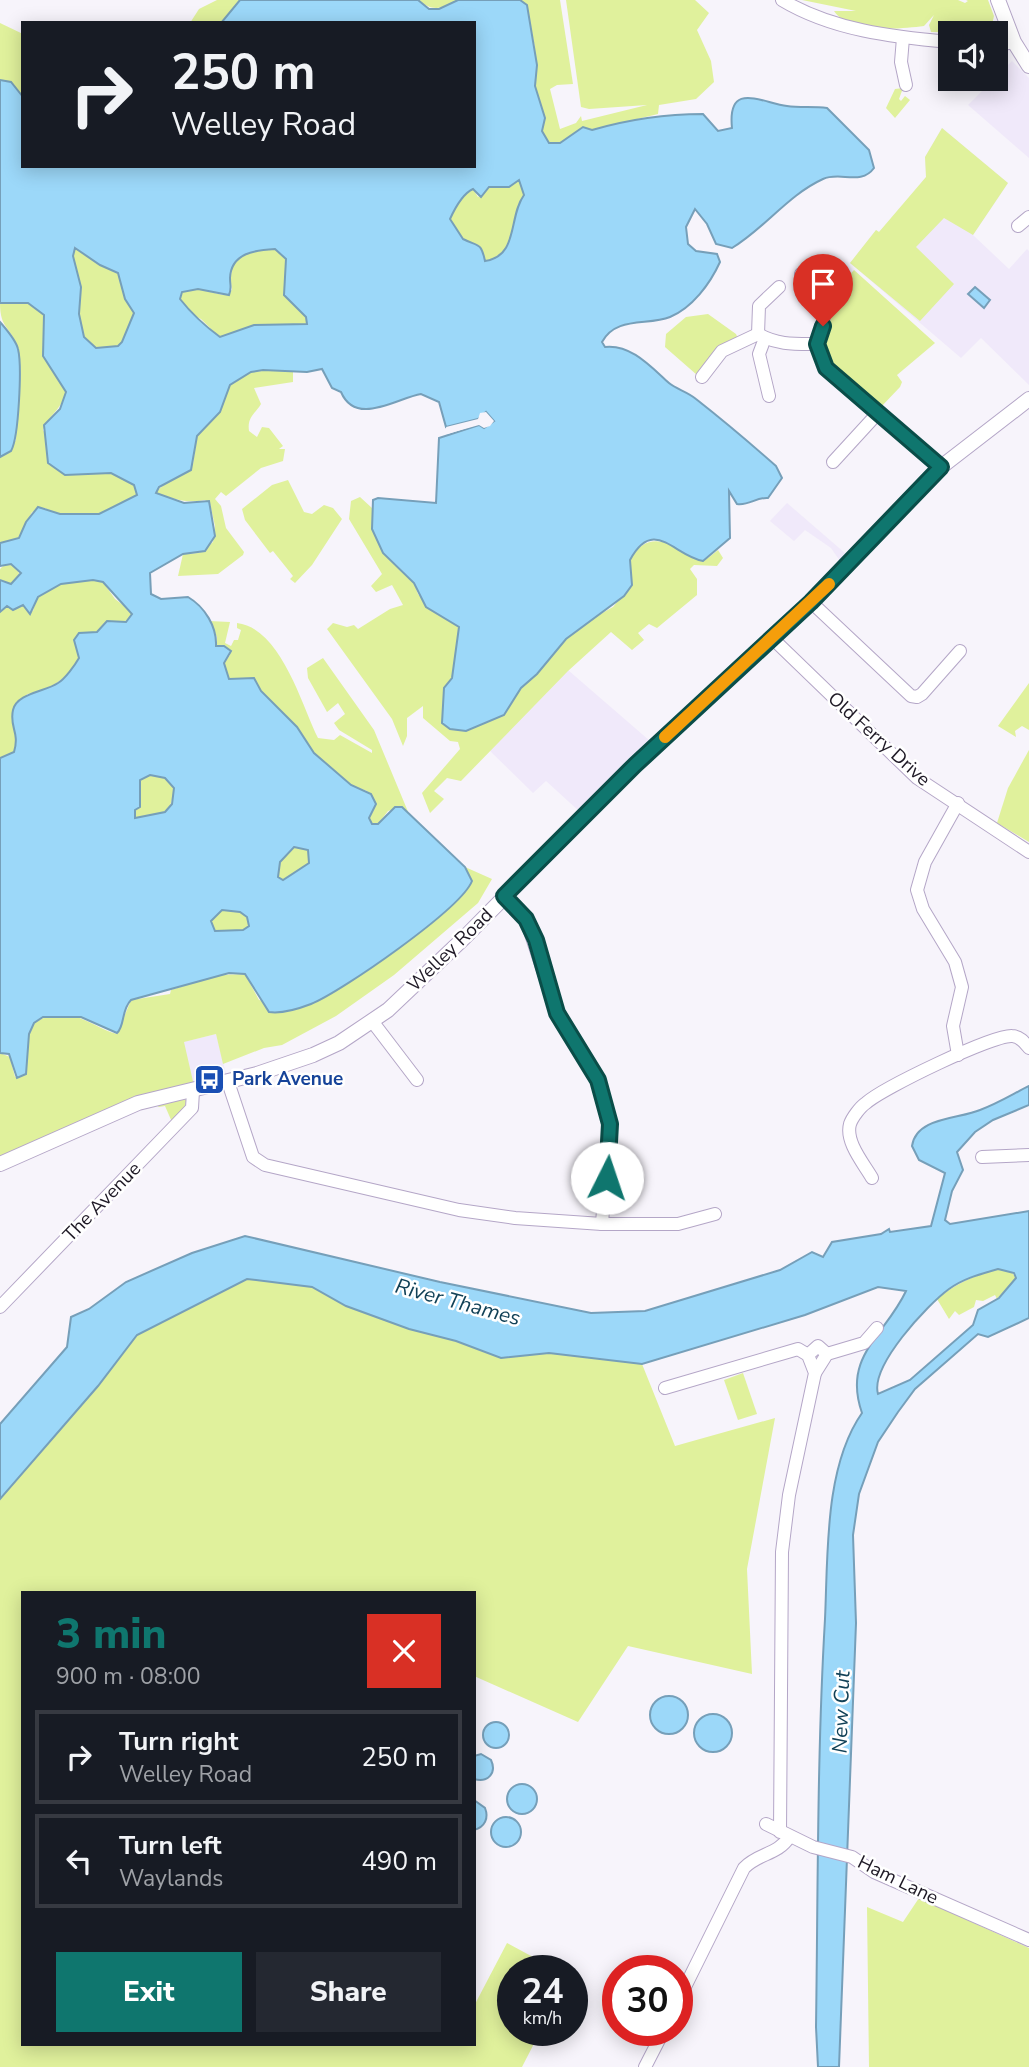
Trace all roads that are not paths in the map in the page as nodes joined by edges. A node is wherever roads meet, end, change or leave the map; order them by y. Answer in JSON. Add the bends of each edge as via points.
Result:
{"nodes":[{"id":1,"x":782,"y":0,"type":"edge"},
{"id":2,"x":998,"y":0,"type":"edge"},
{"id":3,"x":903,"y":38,"type":"junction"},
{"id":4,"x":938,"y":40,"type":"edge"},
{"id":5,"x":1014,"y":42,"type":"junction"},
{"id":6,"x":1008,"y":43,"type":"edge"},
{"id":7,"x":1029,"y":66,"type":"edge"},
{"id":8,"x":906,"y":85,"type":"dead end"},
{"id":9,"x":1029,"y":217,"type":"edge"},
{"id":10,"x":1018,"y":226,"type":"dead end"},
{"id":11,"x":801,"y":275,"type":"dead end"},
{"id":12,"x":779,"y":287,"type":"dead end"},
{"id":13,"x":761,"y":336,"type":"junction"},
{"id":14,"x":817,"y":344,"type":"junction"},
{"id":15,"x":702,"y":377,"type":"dead end"},
{"id":16,"x":769,"y":396,"type":"dead end"},
{"id":17,"x":1029,"y":400,"type":"edge"},
{"id":18,"x":877,"y":414,"type":"junction"},
{"id":19,"x":835,"y":453,"type":"dead end"},
{"id":20,"x":941,"y":467,"type":"junction"},
{"id":21,"x":811,"y":602,"type":"junction"},
{"id":22,"x":772,"y":638,"type":"junction"},
{"id":23,"x":960,"y":651,"type":"dead end"},
{"id":24,"x":958,"y":803,"type":"junction"},
{"id":25,"x":1029,"y":852,"type":"edge"},
{"id":26,"x":504,"y":896,"type":"junction"},
{"id":27,"x":372,"y":1021,"type":"junction"},
{"id":28,"x":1029,"y":1048,"type":"edge"},
{"id":29,"x":958,"y":1055,"type":"junction"},
{"id":30,"x":417,"y":1080,"type":"dead end"},
{"id":31,"x":228,"y":1082,"type":"junction"},
{"id":32,"x":193,"y":1091,"type":"junction"},
{"id":33,"x":1029,"y":1155,"type":"edge"},
{"id":34,"x":982,"y":1157,"type":"dead end"},
{"id":35,"x":0,"y":1164,"type":"edge"},
{"id":36,"x":872,"y":1178,"type":"dead end"},
{"id":37,"x":715,"y":1214,"type":"dead end"},
{"id":38,"x":602,"y":1224,"type":"junction"},
{"id":39,"x":0,"y":1307,"type":"edge"},
{"id":40,"x":877,"y":1328,"type":"dead end"},
{"id":41,"x":827,"y":1354,"type":"junction"},
{"id":42,"x":808,"y":1355,"type":"junction"},
{"id":43,"x":815,"y":1373,"type":"junction"},
{"id":44,"x":665,"y":1388,"type":"dead end"},
{"id":45,"x":766,"y":1824,"type":"dead end"},
{"id":46,"x":785,"y":1834,"type":"junction"},
{"id":47,"x":1029,"y":1940,"type":"edge"},
{"id":48,"x":693,"y":1971,"type":"edge"},
{"id":49,"x":656,"y":2046,"type":"edge"},
{"id":50,"x":645,"y":2067,"type":"edge"}],
"edges":[{"from":1,"to":3,"type":"street","via":[[843,26]]},
{"from":2,"to":5,"type":"main road"},
{"from":3,"to":4,"type":"street"},
{"from":3,"to":8,"type":"street","via":[[901,62]]},
{"from":5,"to":6,"type":"street"},
{"from":5,"to":7,"type":"main road"},
{"from":9,"to":10,"type":"street"},
{"from":11,"to":14,"type":"street","via":[[829,298]]},
{"from":12,"to":13,"type":"street","via":[[759,306]]},
{"from":13,"to":14,"type":"street","via":[[786,344]]},
{"from":13,"to":15,"type":"street","via":[[722,351]]},
{"from":13,"to":16,"type":"street","via":[[759,354]]},
{"from":14,"to":18,"type":"street","via":[[826,368]]},
{"from":17,"to":20,"type":"main road","name":"Welley Road"},
{"from":18,"to":19,"type":"street"},
{"from":18,"to":20,"type":"street"},
{"from":20,"to":21,"type":"main road","name":"Welley Road"},
{"from":21,"to":22,"type":"main road","name":"Welley Road"},
{"from":21,"to":23,"type":"street","via":[[911,696],[922,694]]},
{"from":22,"to":24,"type":"street","name":"Old Ferry Drive","via":[[917,778]]},
{"from":22,"to":26,"type":"main road","name":"Welley Road","via":[[635,765]]},
{"from":24,"to":25,"type":"street","name":"Old Ferry Drive"},
{"from":24,"to":29,"type":"street","via":[[925,862],[917,890],[923,909],[955,962],[962,986],[953,1026]]},
{"from":26,"to":27,"type":"main road","name":"Welley Road","via":[[422,979]]},
{"from":26,"to":38,"type":"street","via":[[526,919],[557,1013],[598,1080],[610,1124]]},
{"from":27,"to":30,"type":"street"},
{"from":27,"to":31,"type":"main road","name":"Welley Road","via":[[313,1055]]},
{"from":28,"to":29,"type":"street","via":[[1012,1035]]},
{"from":29,"to":36,"type":"street","via":[[863,1105],[850,1124],[850,1138]]},
{"from":31,"to":32,"type":"main road","name":"Welley Road"},
{"from":31,"to":38,"type":"street","via":[[253,1157],[265,1165],[459,1210],[515,1219]]},
{"from":32,"to":35,"type":"main road","name":"Welley Road","via":[[138,1103]]},
{"from":32,"to":39,"type":"street","name":"The Avenue","via":[[192,1108]]},
{"from":33,"to":34,"type":"street"},
{"from":37,"to":38,"type":"street","via":[[678,1224]]},
{"from":40,"to":41,"type":"street","via":[[864,1343]]},
{"from":41,"to":42,"type":"street","via":[[818,1346]]},
{"from":41,"to":43,"type":"street"},
{"from":42,"to":43,"type":"street"},
{"from":42,"to":44,"type":"street","via":[[798,1349]]},
{"from":43,"to":46,"type":"street","via":[[782,1552]]},
{"from":45,"to":46,"type":"street","name":"Ham Lane"},
{"from":46,"to":47,"type":"street","name":"Ham Lane","via":[[852,1857],[874,1872]]},
{"from":46,"to":48,"type":"street","via":[[781,1849],[756,1857],[744,1868]]},
{"from":49,"to":50,"type":"street"}]}
